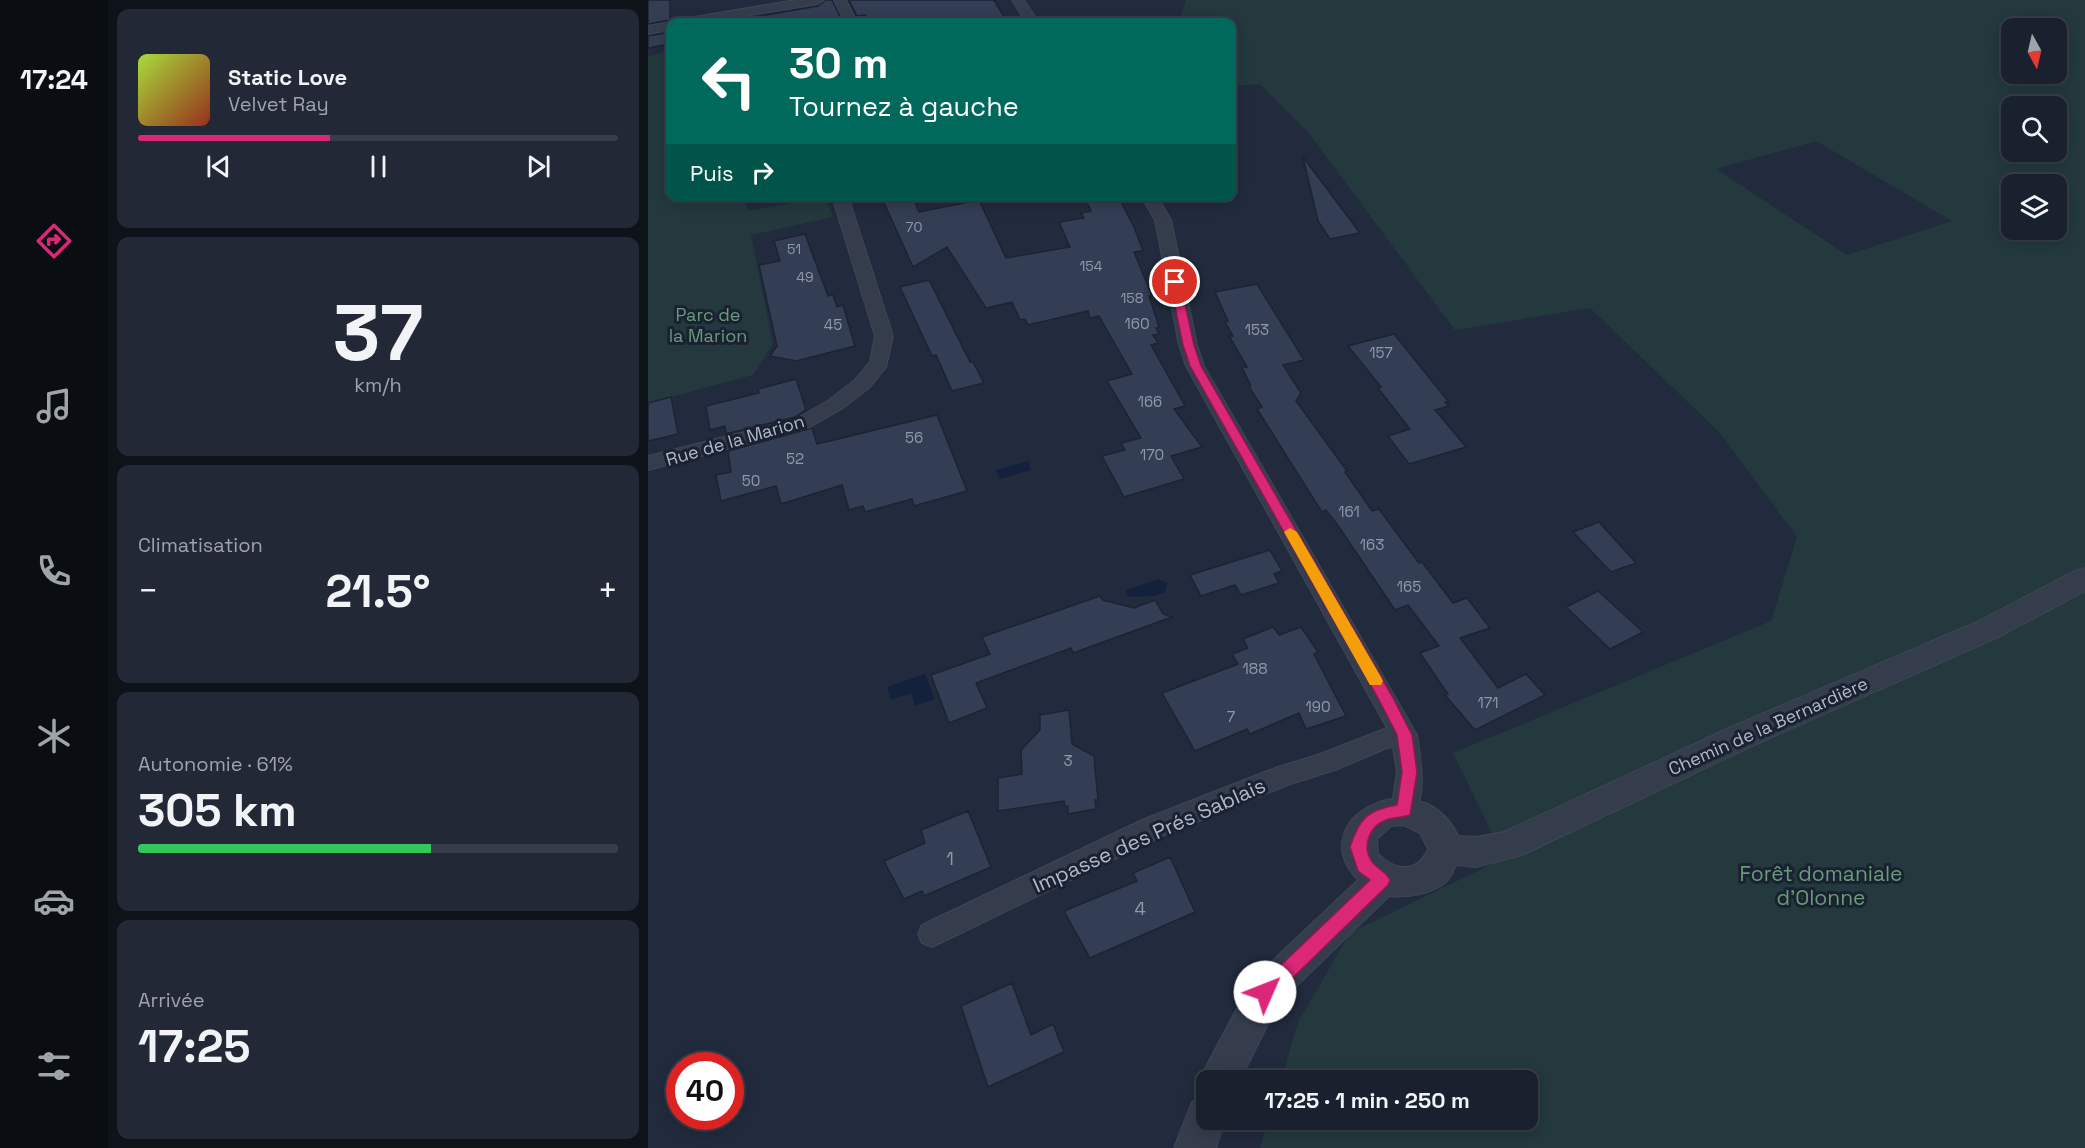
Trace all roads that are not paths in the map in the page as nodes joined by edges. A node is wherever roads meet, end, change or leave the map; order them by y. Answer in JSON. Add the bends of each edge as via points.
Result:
{"nodes":[{"id":1,"x":818,"y":0,"type":"edge"},
{"id":2,"x":840,"y":0,"type":"edge"},
{"id":3,"x":1018,"y":0,"type":"edge"},
{"id":4,"x":713,"y":18,"type":"edge"},
{"id":5,"x":849,"y":18,"type":"edge"},
{"id":6,"x":1029,"y":18,"type":"edge"},
{"id":7,"x":666,"y":27,"type":"edge"},
{"id":8,"x":648,"y":30,"type":"edge"},
{"id":9,"x":842,"y":201,"type":"edge"},
{"id":10,"x":1152,"y":201,"type":"edge"},
{"id":11,"x":648,"y":463,"type":"edge"},
{"id":12,"x":2085,"y":578,"type":"edge"},
{"id":13,"x":1404,"y":735,"type":"junction"},
{"id":14,"x":1404,"y":811,"type":"junction"},
{"id":15,"x":1445,"y":849,"type":"junction"},
{"id":16,"x":1382,"y":880,"type":"junction"},
{"id":17,"x":932,"y":934,"type":"dead end"},
{"id":18,"x":1224,"y":1070,"type":"edge"},
{"id":19,"x":1201,"y":1130,"type":"edge"},
{"id":20,"x":1195,"y":1148,"type":"edge"}],
"edges":[{"from":1,"to":4,"type":"street"},
{"from":2,"to":5,"type":"street"},
{"from":3,"to":6,"type":"street"},
{"from":7,"to":8,"type":"street"},
{"from":9,"to":11,"type":"street","name":"Rue de la Marion","via":[[884,336],[879,363],[862,384],[803,423]]},
{"from":10,"to":13,"type":"street","via":[[1163,220],[1188,345],[1196,366]]},
{"from":12,"to":15,"type":"street","name":"Chemin de la Bernardière","via":[[1973,636],[1699,755],[1510,845],[1476,852]]},
{"from":13,"to":14,"type":"street","via":[[1410,772]]},
{"from":13,"to":17,"type":"street","name":"Impasse des Prés Sablais","via":[[1284,775],[1152,828]]},
{"from":14,"to":15,"type":"street","via":[[1425,817],[1440,831]]},
{"from":14,"to":16,"type":"street","via":[[1381,814],[1364,828],[1358,847],[1364,866]]},
{"from":15,"to":16,"type":"street","via":[[1435,871],[1410,884]]},
{"from":16,"to":18,"type":"street","via":[[1265,992]]},
{"from":19,"to":20,"type":"street"}]}
